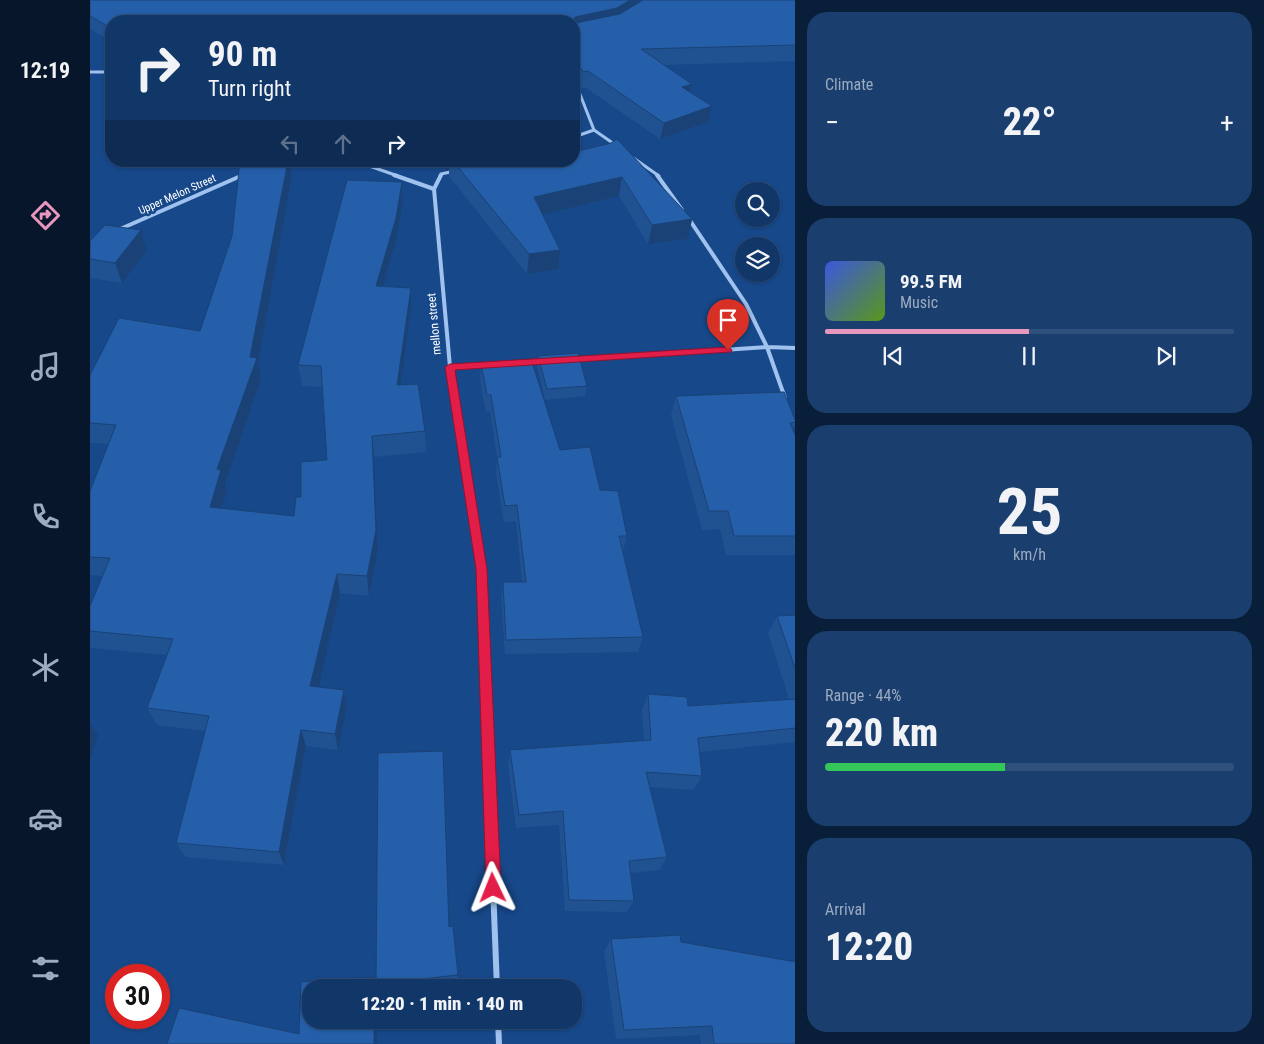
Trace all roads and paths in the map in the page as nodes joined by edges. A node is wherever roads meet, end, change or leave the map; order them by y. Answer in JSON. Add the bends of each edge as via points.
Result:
{"nodes":[{"id":1,"x":90,"y":72,"type":"edge"},
{"id":2,"x":105,"y":72,"type":"edge"},
{"id":3,"x":580,"y":95,"type":"edge"},
{"id":4,"x":594,"y":130,"type":"junction"},
{"id":5,"x":580,"y":135,"type":"edge"},
{"id":6,"x":372,"y":167,"type":"edge"},
{"id":7,"x":459,"y":171,"type":"edge"},
{"id":8,"x":248,"y":173,"type":"edge"},
{"id":9,"x":434,"y":189,"type":"junction"},
{"id":10,"x":116,"y":231,"type":"edge"},
{"id":11,"x":767,"y":348,"type":"junction"},
{"id":12,"x":795,"y":348,"type":"edge"},
{"id":13,"x":569,"y":360,"type":"edge"},
{"id":14,"x":489,"y":365,"type":"edge"},
{"id":15,"x":450,"y":367,"type":"junction"},
{"id":16,"x":786,"y":402,"type":"edge"},
{"id":17,"x":497,"y":979,"type":"edge"},
{"id":18,"x":498,"y":1029,"type":"edge"},
{"id":19,"x":499,"y":1044,"type":"edge"}],
"edges":[{"from":1,"to":2,"type":"street"},
{"from":3,"to":4,"type":"street"},
{"from":4,"to":5,"type":"street"},
{"from":4,"to":11,"type":"street","via":[[660,177],[746,304]]},
{"from":6,"to":9,"type":"street"},
{"from":7,"to":9,"type":"street","via":[[441,174]]},
{"from":8,"to":10,"type":"street","name":"Upper Melon Street"},
{"from":9,"to":15,"type":"street","name":"mellon street"},
{"from":11,"to":12,"type":"street"},
{"from":11,"to":13,"type":"street"},
{"from":11,"to":16,"type":"street"},
{"from":14,"to":15,"type":"street"},
{"from":15,"to":17,"type":"street","name":"mellon street","via":[[482,569]]},
{"from":18,"to":19,"type":"street"}]}
